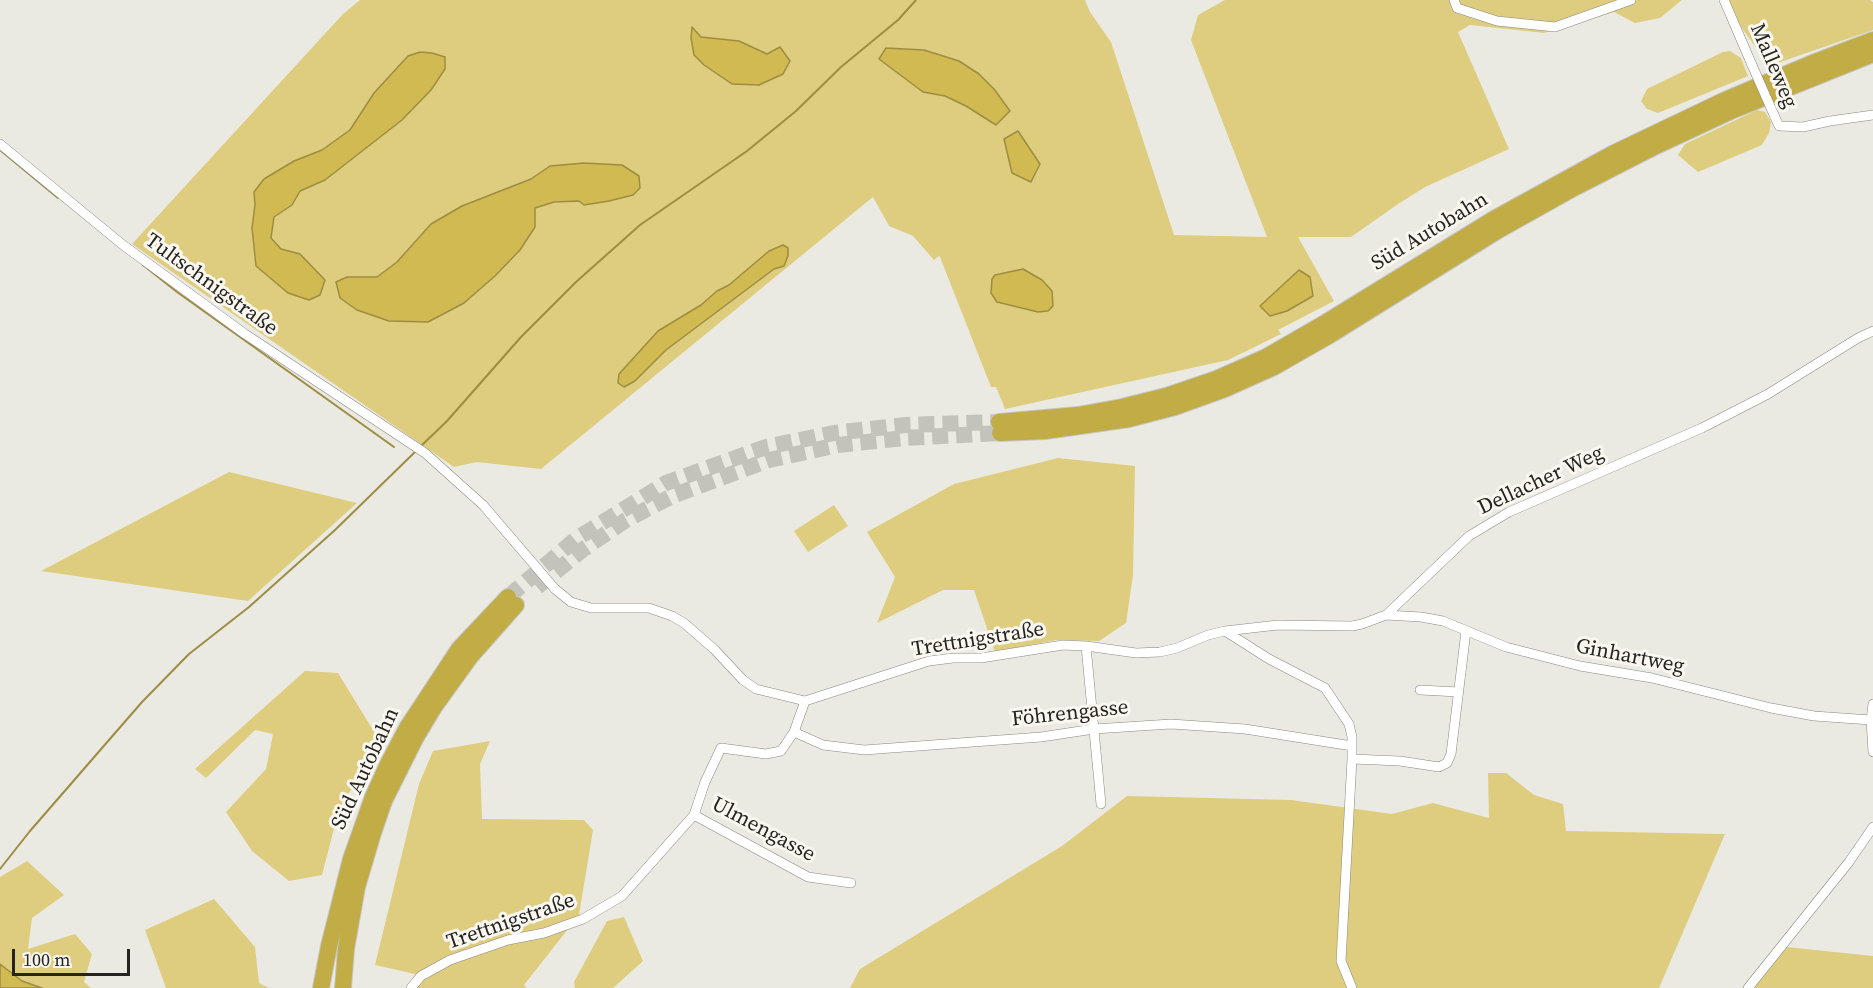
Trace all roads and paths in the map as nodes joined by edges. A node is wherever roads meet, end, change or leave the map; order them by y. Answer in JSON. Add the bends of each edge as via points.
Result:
{"nodes":[{"id":1,"x":1454,"y":0,"type":"edge"},
{"id":2,"x":1631,"y":0,"type":"edge"},
{"id":3,"x":1724,"y":0,"type":"edge"},
{"id":4,"x":1873,"y":40,"type":"edge"},
{"id":5,"x":1873,"y":54,"type":"edge"},
{"id":6,"x":1873,"y":115,"type":"edge"},
{"id":7,"x":0,"y":144,"type":"edge"},
{"id":8,"x":1873,"y":331,"type":"edge"},
{"id":9,"x":1386,"y":615,"type":"junction"},
{"id":10,"x":1225,"y":631,"type":"junction"},
{"id":11,"x":1466,"y":631,"type":"junction"},
{"id":12,"x":1086,"y":646,"type":"junction"},
{"id":13,"x":1420,"y":690,"type":"dead end"},
{"id":14,"x":1459,"y":692,"type":"junction"},
{"id":15,"x":805,"y":700,"type":"junction"},
{"id":16,"x":1873,"y":704,"type":"edge"},
{"id":17,"x":1871,"y":720,"type":"junction"},
{"id":18,"x":1094,"y":729,"type":"junction"},
{"id":19,"x":794,"y":732,"type":"junction"},
{"id":20,"x":1352,"y":746,"type":"junction"},
{"id":21,"x":1873,"y":752,"type":"edge"},
{"id":22,"x":1352,"y":759,"type":"junction"},
{"id":23,"x":1101,"y":804,"type":"dead end"},
{"id":24,"x":694,"y":815,"type":"junction"},
{"id":25,"x":1873,"y":827,"type":"edge"},
{"id":26,"x":851,"y":883,"type":"dead end"},
{"id":27,"x":321,"y":988,"type":"edge"},
{"id":28,"x":343,"y":988,"type":"edge"},
{"id":29,"x":411,"y":988,"type":"edge"},
{"id":30,"x":1353,"y":988,"type":"edge"},
{"id":31,"x":1748,"y":988,"type":"edge"}],
"edges":[{"from":1,"to":2,"type":"street","via":[[1457,8],[1497,21],[1555,27]]},
{"from":3,"to":6,"type":"street","name":"Malleweg","bridge":true,"via":[[1779,126],[1803,127]]},
{"from":4,"to":5,"type":"highway","name":"Süd Autobahn","via":[[1736,95],[1623,149],[1494,219],[1276,351],[1215,379],[1122,407],[1000,428],[1045,431],[1129,419],[1225,389],[1330,335],[1497,231],[1593,178],[1731,111]]},
{"from":7,"to":15,"type":"street","name":"Tultschnigstraße","via":[[123,245],[236,327],[425,453],[483,505],[555,589],[571,602],[591,608],[649,608],[672,616],[756,689]]},
{"from":8,"to":9,"type":"street","name":"Dellacher Weg","via":[[1702,428],[1509,512],[1469,536]]},
{"from":9,"to":10,"type":"street","name":"Dellacher Weg","via":[[1352,626],[1278,625]]},
{"from":9,"to":11,"type":"street","name":"Ginhartweg","via":[[1443,621]]},
{"from":10,"to":12,"type":"street","name":"Trettnigstraße","via":[[1160,652]]},
{"from":10,"to":20,"type":"street","via":[[1325,688],[1346,718]]},
{"from":11,"to":14,"type":"street"},
{"from":11,"to":17,"type":"street","name":"Ginhartweg","via":[[1506,647],[1580,666],[1652,678],[1771,708]]},
{"from":12,"to":15,"type":"street","name":"Trettnigstraße","via":[[1053,646],[981,658],[929,661]]},
{"from":12,"to":18,"type":"street"},
{"from":13,"to":14,"type":"street"},
{"from":14,"to":22,"type":"street","via":[[1447,763]]},
{"from":15,"to":19,"type":"street","name":"Trettnigstraße"},
{"from":16,"to":17,"type":"street"},
{"from":17,"to":21,"type":"street"},
{"from":18,"to":19,"type":"street","name":"Föhrengasse","via":[[1041,737],[864,750],[823,745]]},
{"from":18,"to":20,"type":"street","name":"Föhrengasse","via":[[1190,724],[1274,732]]},
{"from":18,"to":23,"type":"street"},
{"from":19,"to":24,"type":"street","name":"Trettnigstraße","via":[[781,751],[773,753],[721,748]]},
{"from":20,"to":22,"type":"street"},
{"from":22,"to":30,"type":"street","via":[[1341,962]]},
{"from":24,"to":26,"type":"street","name":"Ulmengasse","via":[[808,877]]},
{"from":24,"to":29,"type":"street","name":"Trettnigstraße","via":[[622,896],[583,919],[450,960],[421,976]]},
{"from":25,"to":31,"type":"street"},
{"from":27,"to":28,"type":"highway","name":"Süd Autobahn","via":[[351,859],[387,766],[407,728],[459,650],[512,601],[434,707],[384,801],[357,887]]}]}
